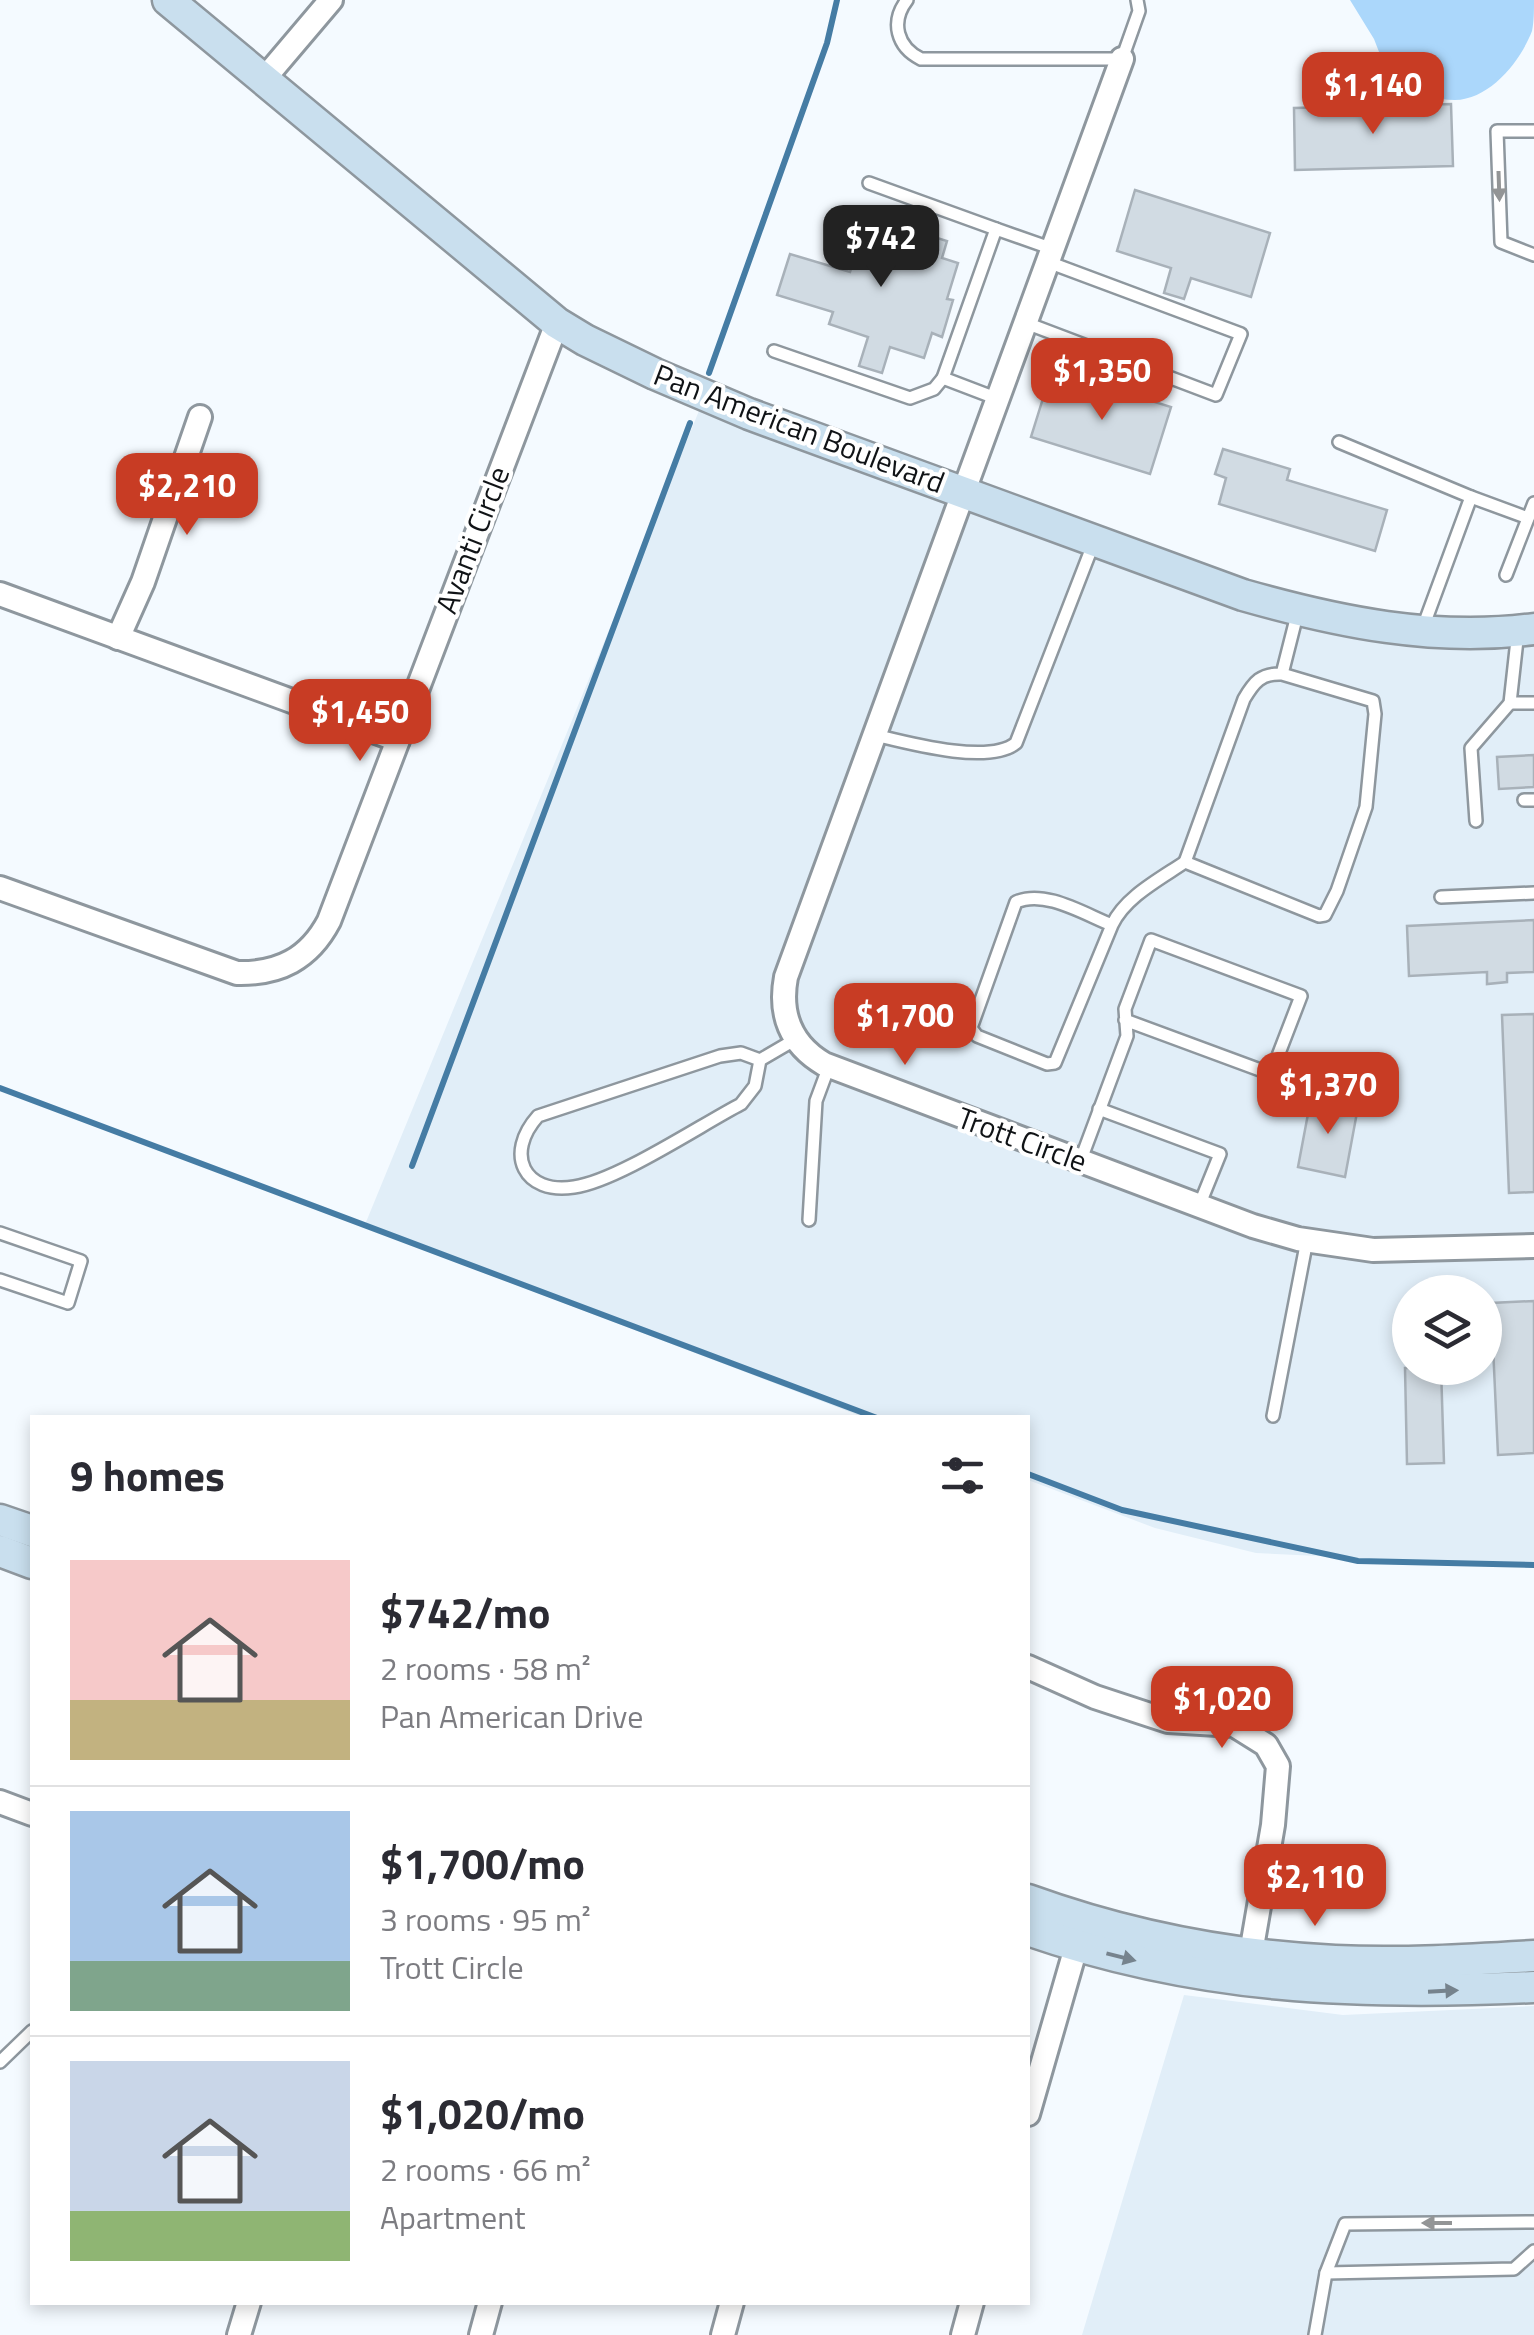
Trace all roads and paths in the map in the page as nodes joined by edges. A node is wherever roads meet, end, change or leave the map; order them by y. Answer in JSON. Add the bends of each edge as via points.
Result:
{"nodes":[{"id":1,"x":168,"y":0,"type":"edge"},
{"id":2,"x":331,"y":0,"type":"edge"},
{"id":3,"x":907,"y":0,"type":"edge"},
{"id":4,"x":1138,"y":0,"type":"edge"},
{"id":5,"x":1122,"y":59,"type":"junction"},
{"id":6,"x":264,"y":79,"type":"junction"},
{"id":7,"x":1534,"y":131,"type":"edge"},
{"id":8,"x":868,"y":182,"type":"dead end"},
{"id":9,"x":996,"y":229,"type":"junction"},
{"id":10,"x":1051,"y":255,"type":"junction"},
{"id":11,"x":1534,"y":255,"type":"edge"},
{"id":12,"x":557,"y":323,"type":"junction"},
{"id":13,"x":1026,"y":323,"type":"junction"},
{"id":14,"x":774,"y":351,"type":"dead end"},
{"id":15,"x":943,"y":378,"type":"junction"},
{"id":16,"x":998,"y":399,"type":"junction"},
{"id":17,"x":200,"y":417,"type":"dead end"},
{"id":18,"x":1339,"y":442,"type":"dead end"},
{"id":19,"x":964,"y":494,"type":"junction"},
{"id":20,"x":1471,"y":497,"type":"junction"},
{"id":21,"x":1534,"y":503,"type":"edge"},
{"id":22,"x":1528,"y":518,"type":"junction"},
{"id":23,"x":1094,"y":541,"type":"junction"},
{"id":24,"x":1506,"y":575,"type":"dead end"},
{"id":25,"x":0,"y":594,"type":"edge"},
{"id":26,"x":1298,"y":611,"type":"junction"},
{"id":27,"x":1422,"y":630,"type":"junction"},
{"id":28,"x":1526,"y":630,"type":"edge"},
{"id":29,"x":118,"y":638,"type":"junction"},
{"id":30,"x":1282,"y":674,"type":"junction"},
{"id":31,"x":1534,"y":703,"type":"edge"},
{"id":32,"x":1510,"y":704,"type":"junction"},
{"id":33,"x":875,"y":735,"type":"junction"},
{"id":34,"x":398,"y":740,"type":"junction"},
{"id":35,"x":1476,"y":821,"type":"dead end"},
{"id":36,"x":1185,"y":862,"type":"junction"},
{"id":37,"x":0,"y":888,"type":"edge"},
{"id":38,"x":1534,"y":892,"type":"edge"},
{"id":39,"x":1440,"y":898,"type":"dead end"},
{"id":40,"x":1112,"y":925,"type":"junction"},
{"id":41,"x":1125,"y":1020,"type":"junction"},
{"id":42,"x":796,"y":1039,"type":"junction"},
{"id":43,"x":760,"y":1060,"type":"junction"},
{"id":44,"x":830,"y":1066,"type":"junction"},
{"id":45,"x":1100,"y":1109,"type":"junction"},
{"id":46,"x":1080,"y":1162,"type":"junction"},
{"id":47,"x":1199,"y":1206,"type":"junction"},
{"id":48,"x":808,"y":1220,"type":"dead end"},
{"id":49,"x":0,"y":1233,"type":"edge"},
{"id":50,"x":1307,"y":1240,"type":"junction"},
{"id":51,"x":1534,"y":1246,"type":"edge"},
{"id":52,"x":0,"y":1280,"type":"edge"},
{"id":53,"x":1273,"y":1416,"type":"dead end"},
{"id":54,"x":0,"y":1520,"type":"edge"},
{"id":55,"x":30,"y":1531,"type":"edge"},
{"id":56,"x":0,"y":1552,"type":"edge"},
{"id":57,"x":30,"y":1562,"type":"edge"},
{"id":58,"x":1030,"y":1668,"type":"edge"},
{"id":59,"x":0,"y":1802,"type":"edge"},
{"id":60,"x":30,"y":1813,"type":"edge"},
{"id":61,"x":1030,"y":1901,"type":"edge"},
{"id":62,"x":1030,"y":1930,"type":"edge"},
{"id":63,"x":1080,"y":1932,"type":"junction"},
{"id":64,"x":1251,"y":1954,"type":"junction"},
{"id":65,"x":1534,"y":1956,"type":"edge"},
{"id":66,"x":1534,"y":1987,"type":"edge"},
{"id":67,"x":30,"y":2033,"type":"edge"},
{"id":68,"x":0,"y":2062,"type":"edge"},
{"id":69,"x":1030,"y":2107,"type":"edge"},
{"id":70,"x":1534,"y":2222,"type":"edge"},
{"id":71,"x":1534,"y":2251,"type":"edge"},
{"id":72,"x":1326,"y":2273,"type":"junction"},
{"id":73,"x":248,"y":2305,"type":"edge"},
{"id":74,"x":489,"y":2305,"type":"edge"},
{"id":75,"x":731,"y":2305,"type":"edge"},
{"id":76,"x":971,"y":2305,"type":"edge"},
{"id":77,"x":240,"y":2335,"type":"edge"},
{"id":78,"x":481,"y":2335,"type":"edge"},
{"id":79,"x":722,"y":2335,"type":"edge"},
{"id":80,"x":963,"y":2335,"type":"edge"},
{"id":81,"x":1315,"y":2335,"type":"edge"}],
"edges":[{"from":1,"to":6,"type":"street","name":"Pan American Boulevard"},
{"from":2,"to":6,"type":"street"},
{"from":3,"to":5,"type":"lane","via":[[899,40],[921,59]]},
{"from":4,"to":5,"type":"lane"},
{"from":5,"to":10,"type":"street"},
{"from":6,"to":12,"type":"street","name":"Pan American Boulevard"},
{"from":7,"to":11,"type":"lane","one_way":true,"via":[[1497,131],[1501,242]]},
{"from":8,"to":9,"type":"lane"},
{"from":9,"to":10,"type":"lane"},
{"from":9,"to":15,"type":"lane"},
{"from":10,"to":13,"type":"street"},
{"from":10,"to":13,"type":"lane","via":[[1242,334],[1216,395]]},
{"from":12,"to":19,"type":"street","name":"Pan American Boulevard","via":[[706,396]]},
{"from":12,"to":34,"type":"street","name":"Avanti Circle"},
{"from":13,"to":16,"type":"street"},
{"from":14,"to":15,"type":"lane","via":[[910,398],[934,390]]},
{"from":15,"to":16,"type":"lane"},
{"from":16,"to":19,"type":"street"},
{"from":17,"to":29,"type":"street"},
{"from":18,"to":20,"type":"lane"},
{"from":19,"to":23,"type":"street","name":"Pan American Boulevard"},
{"from":19,"to":33,"type":"street"},
{"from":20,"to":22,"type":"lane"},
{"from":20,"to":27,"type":"lane"},
{"from":21,"to":22,"type":"lane"},
{"from":22,"to":24,"type":"lane"},
{"from":23,"to":26,"type":"street","name":"Pan American Boulevard"},
{"from":23,"to":33,"type":"lane","via":[[1016,742],[982,752]]},
{"from":25,"to":29,"type":"street"},
{"from":26,"to":27,"type":"street","name":"Pan American Boulevard"},
{"from":26,"to":30,"type":"lane"},
{"from":27,"to":28,"type":"street","name":"Pan American Boulevard"},
{"from":28,"to":32,"type":"lane"},
{"from":29,"to":34,"type":"street"},
{"from":30,"to":36,"type":"lane","via":[[1254,682],[1244,699]]},
{"from":30,"to":36,"type":"lane","via":[[1373,701],[1370,788],[1326,915]]},
{"from":31,"to":32,"type":"lane"},
{"from":32,"to":35,"type":"lane","via":[[1471,748]]},
{"from":33,"to":42,"type":"street","via":[[786,976],[784,1010]]},
{"from":34,"to":37,"type":"street","name":"Avanti Circle","via":[[329,921],[314,946],[278,970],[237,973]]},
{"from":36,"to":40,"type":"lane","via":[[1144,890]]},
{"from":38,"to":39,"type":"lane"},
{"from":40,"to":40,"type":"lane","via":[[1042,898],[1016,902],[972,1028],[977,1036],[1055,1063]]},
{"from":41,"to":41,"type":"lane","via":[[1151,940],[1301,996],[1270,1074]]},
{"from":41,"to":45,"type":"lane","via":[[1126,1036]]},
{"from":42,"to":43,"type":"lane"},
{"from":42,"to":44,"type":"street","name":"Trott Circle"},
{"from":43,"to":43,"type":"lane","via":[[720,1056],[538,1116],[518,1147],[524,1167],[536,1182],[556,1188],[600,1181],[740,1104],[755,1086]]},
{"from":44,"to":46,"type":"street","name":"Trott Circle"},
{"from":44,"to":48,"type":"lane","via":[[816,1101]]},
{"from":45,"to":46,"type":"lane"},
{"from":45,"to":47,"type":"lane","via":[[1220,1154]]},
{"from":46,"to":47,"type":"street","name":"Trott Circle"},
{"from":47,"to":50,"type":"street","name":"Trott Circle"},
{"from":49,"to":52,"type":"lane","via":[[82,1261],[68,1303]]},
{"from":50,"to":51,"type":"street","name":"Trott Circle","via":[[1408,1251]]},
{"from":50,"to":53,"type":"lane"},
{"from":54,"to":55,"type":"street"},
{"from":56,"to":57,"type":"street"},
{"from":58,"to":64,"type":"street","via":[[1168,1721],[1234,1725],[1266,1746],[1278,1766]]},
{"from":59,"to":60,"type":"street"},
{"from":61,"to":63,"type":"street"},
{"from":62,"to":63,"type":"street"},
{"from":63,"to":64,"type":"street","via":[[1166,1938]]},
{"from":63,"to":66,"type":"street","one_way":true,"via":[[1197,1974],[1300,1987]]},
{"from":63,"to":69,"type":"street"},
{"from":64,"to":65,"type":"street","via":[[1375,1962]]},
{"from":67,"to":68,"type":"lane"},
{"from":70,"to":72,"type":"lane","one_way":true,"via":[[1344,2224]]},
{"from":71,"to":72,"type":"lane","via":[[1514,2269]]},
{"from":72,"to":81,"type":"lane"},
{"from":73,"to":77,"type":"street"},
{"from":74,"to":78,"type":"street"},
{"from":75,"to":79,"type":"street"},
{"from":76,"to":80,"type":"street"}]}
